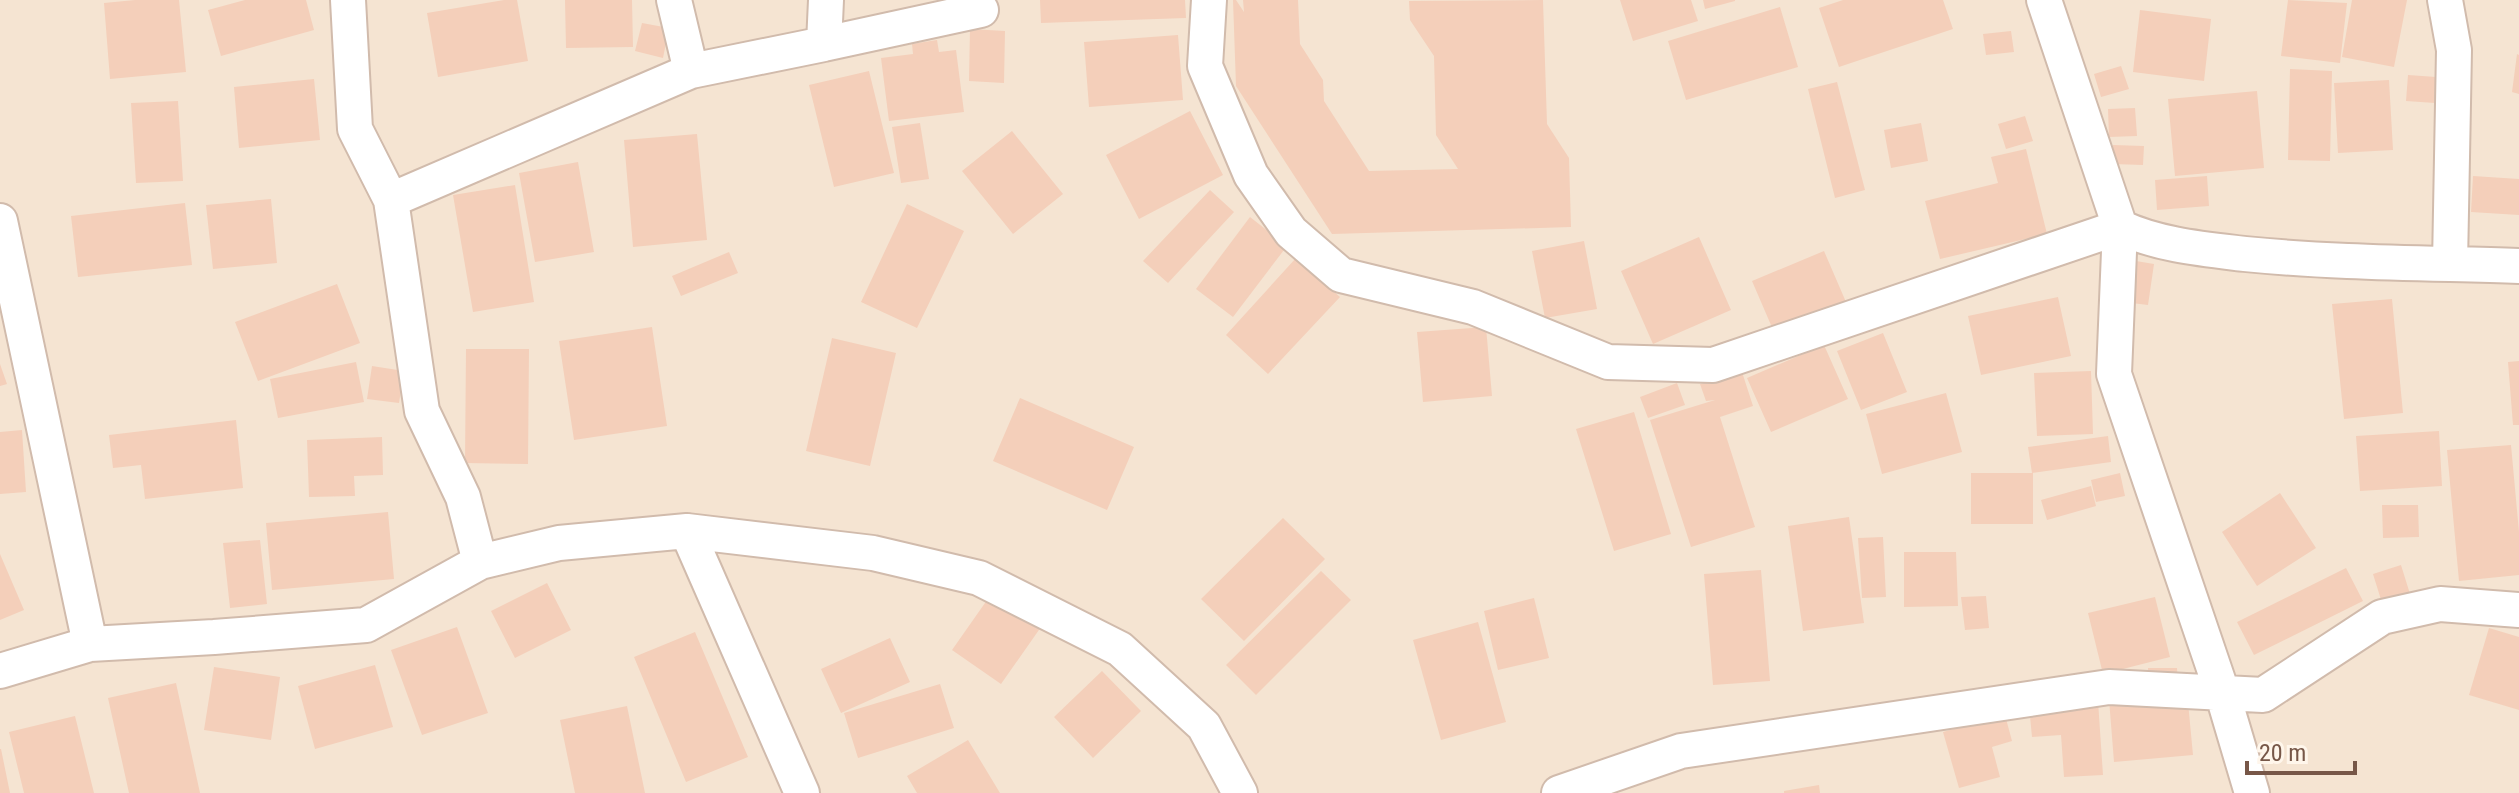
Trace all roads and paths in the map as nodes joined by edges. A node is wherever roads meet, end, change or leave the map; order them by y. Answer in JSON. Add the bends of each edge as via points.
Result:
{"nodes":[{"id":1,"x":348,"y":0,"type":"edge"},
{"id":2,"x":674,"y":0,"type":"edge"},
{"id":3,"x":826,"y":0,"type":"edge"},
{"id":4,"x":1209,"y":0,"type":"edge"},
{"id":5,"x":2044,"y":0,"type":"edge"},
{"id":6,"x":2445,"y":0,"type":"edge"},
{"id":7,"x":981,"y":10,"type":"dead end"},
{"id":8,"x":824,"y":44,"type":"junction"},
{"id":9,"x":691,"y":71,"type":"junction"},
{"id":10,"x":391,"y":200,"type":"junction"},
{"id":11,"x":0,"y":221,"type":"edge"},
{"id":12,"x":2120,"y":227,"type":"junction"},
{"id":13,"x":2450,"y":264,"type":"junction"},
{"id":14,"x":2519,"y":266,"type":"edge"},
{"id":15,"x":687,"y":531,"type":"junction"},
{"id":16,"x":480,"y":562,"type":"junction"},
{"id":17,"x":2519,"y":610,"type":"edge"},
{"id":18,"x":90,"y":644,"type":"junction"},
{"id":19,"x":0,"y":671,"type":"edge"},
{"id":20,"x":2222,"y":692,"type":"junction"},
{"id":21,"x":802,"y":793,"type":"edge"},
{"id":22,"x":1240,"y":793,"type":"edge"},
{"id":23,"x":1559,"y":793,"type":"edge"},
{"id":24,"x":2252,"y":793,"type":"edge"}],
"edges":[{"from":1,"to":10,"type":"street","via":[[355,129]]},
{"from":2,"to":9,"type":"street"},
{"from":3,"to":8,"type":"street"},
{"from":4,"to":12,"type":"street","via":[[1205,66],[1251,175],[1291,232],[1341,275],[1473,307],[1608,362],[1713,365]]},
{"from":5,"to":12,"type":"street"},
{"from":6,"to":13,"type":"street","via":[[2454,50]]},
{"from":7,"to":8,"type":"street"},
{"from":8,"to":9,"type":"street"},
{"from":9,"to":10,"type":"street"},
{"from":10,"to":16,"type":"street","via":[[422,411],[463,497]]},
{"from":11,"to":18,"type":"street"},
{"from":12,"to":13,"type":"street","via":[[2206,250],[2302,260]]},
{"from":12,"to":20,"type":"street","via":[[2114,374]]},
{"from":13,"to":14,"type":"street"},
{"from":15,"to":16,"type":"street","via":[[559,543]]},
{"from":15,"to":21,"type":"street"},
{"from":15,"to":22,"type":"street","via":[[873,553],[979,578],[1120,649],[1204,726]]},
{"from":16,"to":18,"type":"street","via":[[366,625]]},
{"from":17,"to":20,"type":"street","via":[[2440,604],[2382,617],[2263,695]]},
{"from":18,"to":19,"type":"street"},
{"from":20,"to":23,"type":"street","via":[[2109,687],[1681,751]]},
{"from":20,"to":24,"type":"street"}]}
